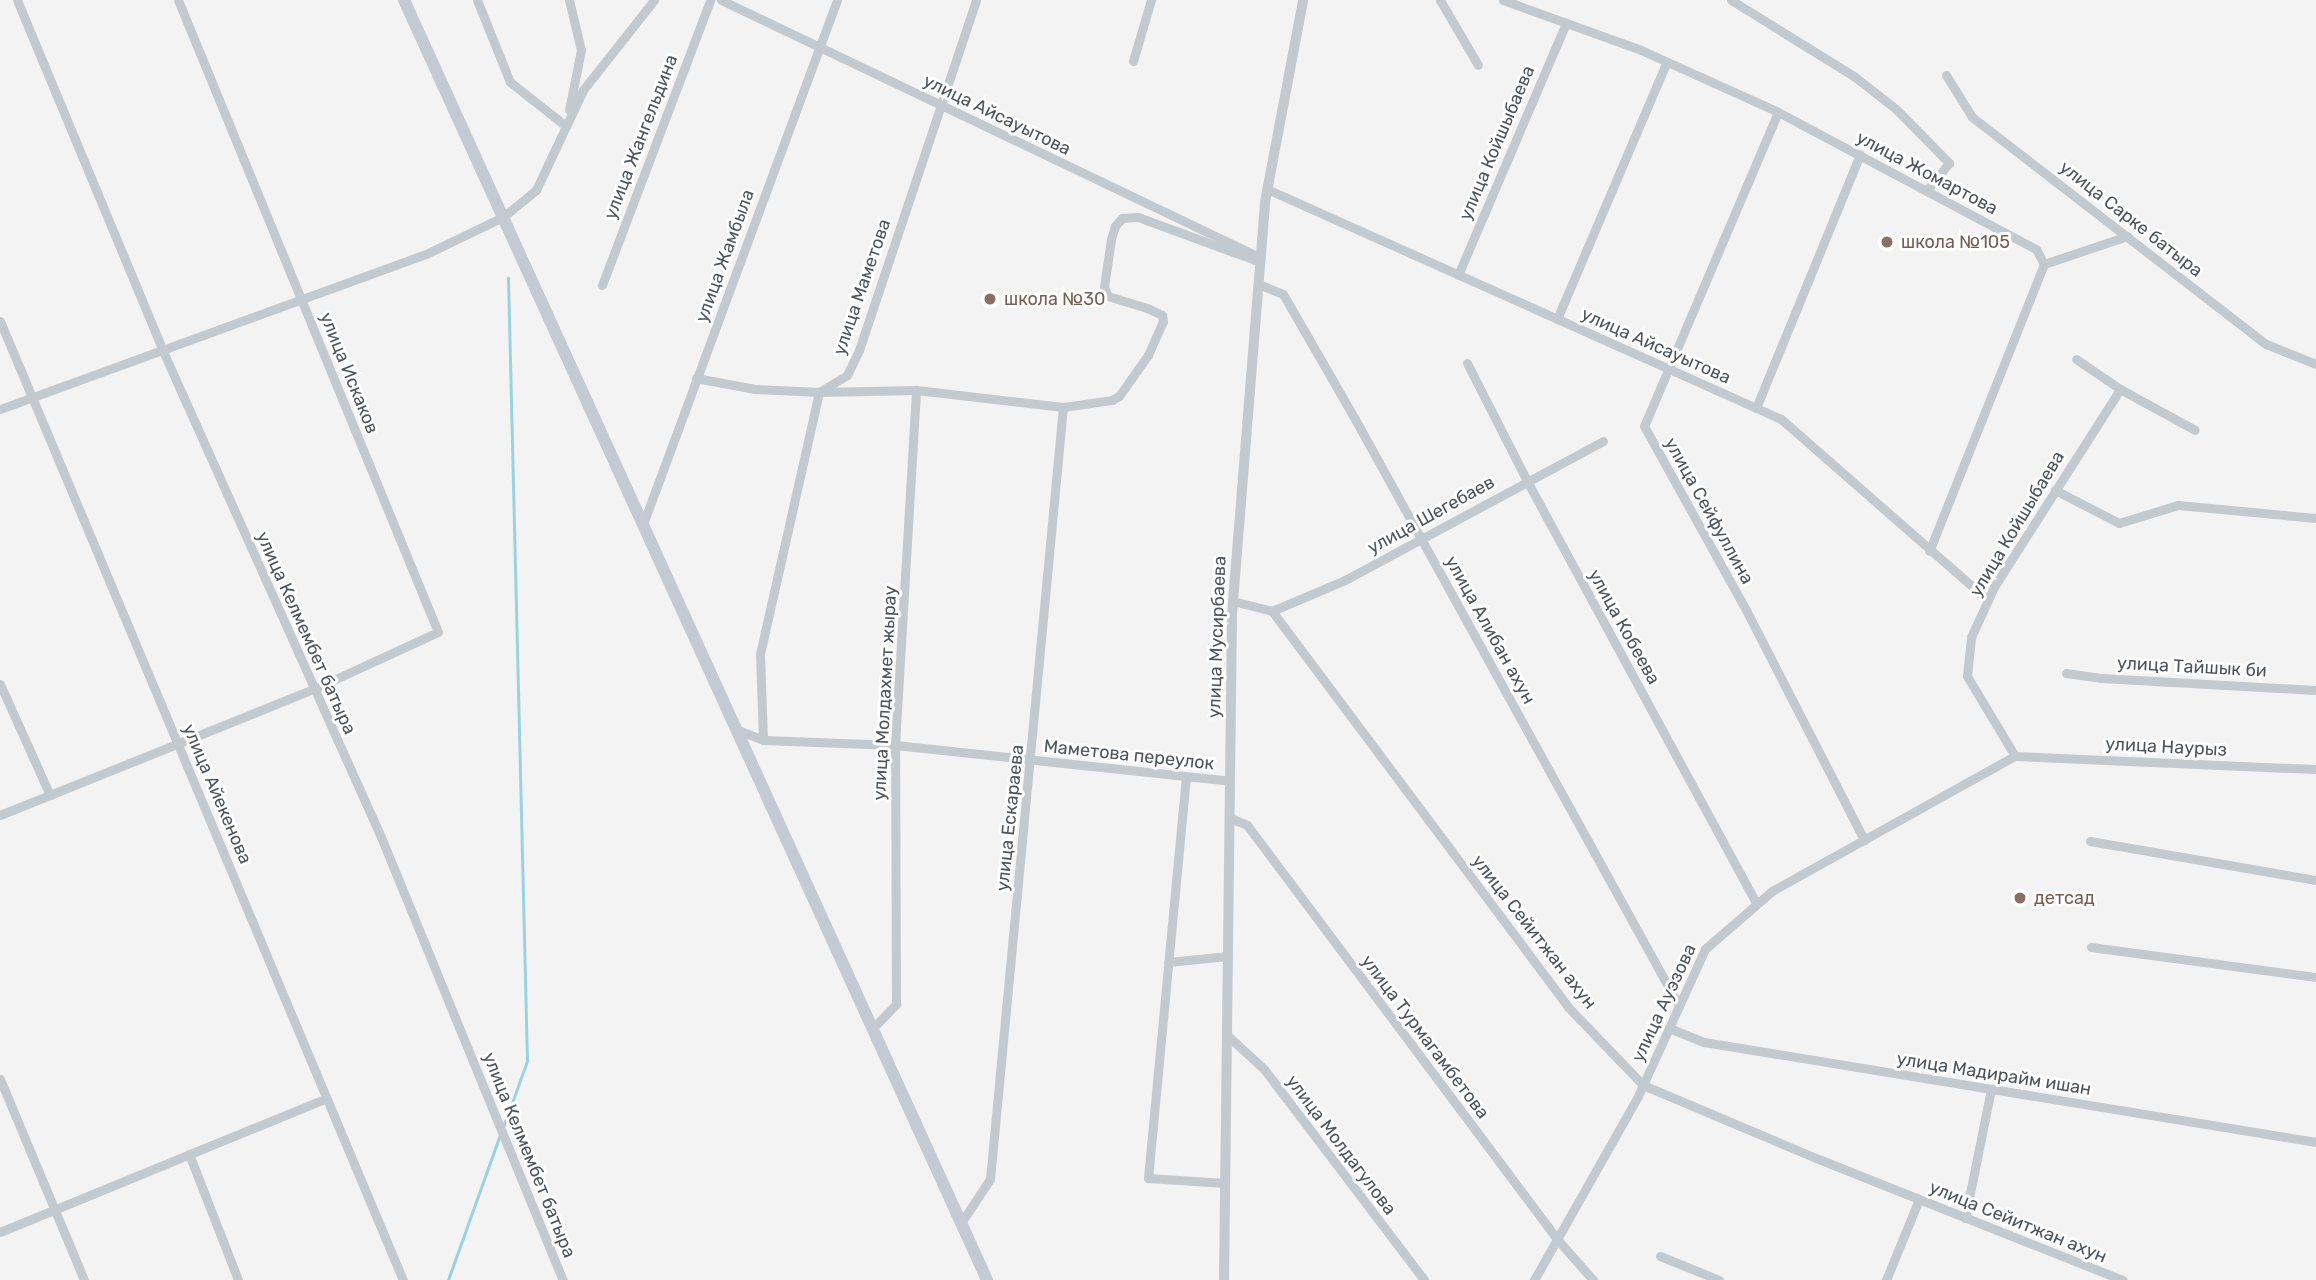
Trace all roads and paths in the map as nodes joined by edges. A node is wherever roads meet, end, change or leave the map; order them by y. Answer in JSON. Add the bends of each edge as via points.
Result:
{"nodes":[{"id":1,"x":16,"y":0,"type":"edge"},
{"id":2,"x":178,"y":0,"type":"edge"},
{"id":3,"x":404,"y":0,"type":"edge"},
{"id":4,"x":477,"y":0,"type":"edge"},
{"id":5,"x":569,"y":0,"type":"edge"},
{"id":6,"x":654,"y":0,"type":"edge"},
{"id":7,"x":710,"y":0,"type":"edge"},
{"id":8,"x":721,"y":0,"type":"edge"},
{"id":9,"x":836,"y":0,"type":"edge"},
{"id":10,"x":976,"y":0,"type":"edge"},
{"id":11,"x":1151,"y":0,"type":"edge"},
{"id":12,"x":1303,"y":0,"type":"edge"},
{"id":13,"x":1440,"y":0,"type":"edge"},
{"id":14,"x":1503,"y":0,"type":"edge"},
{"id":15,"x":1731,"y":0,"type":"edge"},
{"id":16,"x":1566,"y":23,"type":"junction"},
{"id":17,"x":819,"y":47,"type":"junction"},
{"id":18,"x":1133,"y":61,"type":"dead end"},
{"id":19,"x":1666,"y":63,"type":"junction"},
{"id":20,"x":1478,"y":65,"type":"dead end"},
{"id":21,"x":1946,"y":75,"type":"dead end"},
{"id":22,"x":940,"y":105,"type":"junction"},
{"id":23,"x":1777,"y":112,"type":"junction"},
{"id":24,"x":566,"y":126,"type":"junction"},
{"id":25,"x":1860,"y":155,"type":"junction"},
{"id":26,"x":1267,"y":189,"type":"junction"},
{"id":27,"x":1927,"y":190,"type":"junction"},
{"id":28,"x":503,"y":217,"type":"junction"},
{"id":29,"x":2126,"y":236,"type":"junction"},
{"id":30,"x":1260,"y":260,"type":"junction"},
{"id":31,"x":2044,"y":264,"type":"junction"},
{"id":32,"x":1458,"y":275,"type":"junction"},
{"id":33,"x":1258,"y":284,"type":"junction"},
{"id":34,"x":602,"y":285,"type":"dead end"},
{"id":35,"x":301,"y":299,"type":"junction"},
{"id":36,"x":1556,"y":319,"type":"junction"},
{"id":37,"x":0,"y":321,"type":"edge"},
{"id":38,"x":162,"y":349,"type":"junction"},
{"id":39,"x":2076,"y":359,"type":"dead end"},
{"id":40,"x":1467,"y":363,"type":"dead end"},
{"id":41,"x":2316,"y":364,"type":"edge"},
{"id":42,"x":1668,"y":369,"type":"junction"},
{"id":43,"x":696,"y":378,"type":"junction"},
{"id":44,"x":2120,"y":389,"type":"junction"},
{"id":45,"x":916,"y":390,"type":"junction"},
{"id":46,"x":819,"y":392,"type":"junction"},
{"id":47,"x":34,"y":397,"type":"junction"},
{"id":48,"x":1063,"y":407,"type":"junction"},
{"id":49,"x":1756,"y":408,"type":"junction"},
{"id":50,"x":0,"y":409,"type":"edge"},
{"id":51,"x":2195,"y":430,"type":"dead end"},
{"id":52,"x":1602,"y":441,"type":"dead end"},
{"id":53,"x":1527,"y":481,"type":"junction"},
{"id":54,"x":2056,"y":490,"type":"junction"},
{"id":55,"x":2316,"y":518,"type":"edge"},
{"id":56,"x":643,"y":524,"type":"junction"},
{"id":57,"x":1421,"y":538,"type":"junction"},
{"id":58,"x":1929,"y":551,"type":"junction"},
{"id":59,"x":1988,"y":600,"type":"junction"},
{"id":60,"x":1233,"y":601,"type":"junction"},
{"id":61,"x":1272,"y":611,"type":"junction"},
{"id":62,"x":2066,"y":673,"type":"dead end"},
{"id":63,"x":0,"y":684,"type":"edge"},
{"id":64,"x":314,"y":689,"type":"junction"},
{"id":65,"x":2316,"y":690,"type":"edge"},
{"id":66,"x":734,"y":728,"type":"junction"},
{"id":67,"x":763,"y":740,"type":"junction"},
{"id":68,"x":178,"y":741,"type":"junction"},
{"id":69,"x":895,"y":745,"type":"junction"},
{"id":70,"x":2015,"y":756,"type":"junction"},
{"id":71,"x":1031,"y":760,"type":"junction"},
{"id":72,"x":2316,"y":769,"type":"edge"},
{"id":73,"x":1186,"y":776,"type":"junction"},
{"id":74,"x":1230,"y":781,"type":"junction"},
{"id":75,"x":50,"y":795,"type":"junction"},
{"id":76,"x":0,"y":814,"type":"edge"},
{"id":77,"x":1230,"y":818,"type":"junction"},
{"id":78,"x":1864,"y":840,"type":"junction"},
{"id":79,"x":2090,"y":841,"type":"dead end"},
{"id":80,"x":2316,"y":880,"type":"edge"},
{"id":81,"x":1757,"y":904,"type":"junction"},
{"id":82,"x":2091,"y":947,"type":"dead end"},
{"id":83,"x":1228,"y":956,"type":"junction"},
{"id":84,"x":1168,"y":962,"type":"junction"},
{"id":85,"x":2316,"y":977,"type":"edge"},
{"id":86,"x":1679,"y":1006,"type":"junction"},
{"id":87,"x":872,"y":1028,"type":"junction"},
{"id":88,"x":1669,"y":1028,"type":"junction"},
{"id":89,"x":1227,"y":1035,"type":"junction"},
{"id":90,"x":0,"y":1079,"type":"edge"},
{"id":91,"x":1643,"y":1085,"type":"junction"},
{"id":92,"x":1991,"y":1089,"type":"junction"},
{"id":93,"x":327,"y":1098,"type":"junction"},
{"id":94,"x":2316,"y":1142,"type":"edge"},
{"id":95,"x":189,"y":1154,"type":"junction"},
{"id":96,"x":1225,"y":1183,"type":"junction"},
{"id":97,"x":1919,"y":1199,"type":"junction"},
{"id":98,"x":55,"y":1209,"type":"junction"},
{"id":99,"x":1965,"y":1218,"type":"junction"},
{"id":100,"x":961,"y":1223,"type":"junction"},
{"id":101,"x":0,"y":1232,"type":"edge"},
{"id":102,"x":1557,"y":1239,"type":"junction"},
{"id":103,"x":1660,"y":1256,"type":"dead end"},
{"id":104,"x":1226,"y":1278,"type":"edge"},
{"id":105,"x":85,"y":1280,"type":"edge"},
{"id":106,"x":238,"y":1280,"type":"edge"},
{"id":107,"x":403,"y":1280,"type":"edge"},
{"id":108,"x":563,"y":1280,"type":"edge"},
{"id":109,"x":987,"y":1280,"type":"edge"},
{"id":110,"x":1424,"y":1280,"type":"edge"},
{"id":111,"x":1534,"y":1280,"type":"edge"},
{"id":112,"x":1593,"y":1280,"type":"edge"},
{"id":113,"x":1719,"y":1280,"type":"edge"},
{"id":114,"x":1886,"y":1280,"type":"edge"},
{"id":115,"x":2123,"y":1280,"type":"edge"}],
"edges":[{"from":1,"to":38,"type":"street","name":"улица Келмембет батыра"},
{"from":2,"to":35,"type":"street","name":"улица Искаков"},
{"from":3,"to":28,"type":"main road"},
{"from":4,"to":24,"type":"street","via":[[510,82]]},
{"from":5,"to":24,"type":"street","via":[[581,50]]},
{"from":6,"to":24,"type":"street","via":[[583,90]]},
{"from":7,"to":34,"type":"street","name":"улица Жангельдина"},
{"from":8,"to":17,"type":"street","name":"улица Айсауытова"},
{"from":9,"to":17,"type":"street","name":"улица Жамбыла"},
{"from":10,"to":22,"type":"street","name":"улица Маметова"},
{"from":11,"to":18,"type":"street"},
{"from":12,"to":26,"type":"street","name":"улица Мусирбаева"},
{"from":13,"to":20,"type":"street"},
{"from":14,"to":16,"type":"street","name":"улица Жомартова"},
{"from":15,"to":27,"type":"street","via":[[1855,77],[1896,109],[1949,163]]},
{"from":16,"to":19,"type":"street","name":"улица Жомартова"},
{"from":16,"to":32,"type":"street","name":"улица Койшыбаева"},
{"from":17,"to":22,"type":"street","name":"улица Айсауытова"},
{"from":17,"to":43,"type":"street","name":"улица Жамбыла"},
{"from":19,"to":23,"type":"street","name":"улица Жомартова"},
{"from":19,"to":36,"type":"street"},
{"from":21,"to":29,"type":"street","name":"улица Сарке батыра","via":[[1972,117]]},
{"from":22,"to":30,"type":"street","name":"улица Айсауытова"},
{"from":22,"to":46,"type":"street","name":"улица Маметова","via":[[859,350],[847,375]]},
{"from":23,"to":25,"type":"street","name":"улица Жомартова"},
{"from":23,"to":42,"type":"street","name":"улица Сейфуллина"},
{"from":24,"to":28,"type":"street","via":[[536,190]]},
{"from":25,"to":27,"type":"street","name":"улица Жомартова"},
{"from":25,"to":49,"type":"street"},
{"from":26,"to":30,"type":"street","name":"улица Мусирбаева"},
{"from":26,"to":32,"type":"street","name":"улица Айсауытова"},
{"from":27,"to":31,"type":"street","name":"улица Жомартова","via":[[2036,249]]},
{"from":28,"to":35,"type":"street","via":[[426,254]]},
{"from":28,"to":56,"type":"main road"},
{"from":29,"to":31,"type":"street"},
{"from":29,"to":41,"type":"street","name":"улица Сарке батыра","via":[[2266,344]]},
{"from":30,"to":33,"type":"street","name":"улица Мусирбаева"},
{"from":30,"to":48,"type":"street","via":[[1138,217],[1122,218],[1111,239],[1104,287],[1108,296],[1161,315],[1160,334],[1119,396]]},
{"from":31,"to":58,"type":"street"},
{"from":32,"to":36,"type":"street","name":"улица Айсауытова"},
{"from":33,"to":57,"type":"street","name":"улица Алибан ахун","via":[[1283,294]]},
{"from":33,"to":60,"type":"street","name":"улица Мусирбаева"},
{"from":35,"to":38,"type":"street"},
{"from":35,"to":64,"type":"street","name":"улица Искаков","via":[[438,632]]},
{"from":36,"to":42,"type":"street","name":"улица Айсауытова"},
{"from":37,"to":47,"type":"street","name":"улица Айекенова"},
{"from":38,"to":47,"type":"street"},
{"from":38,"to":64,"type":"street","name":"улица Келмембет батыра"},
{"from":39,"to":44,"type":"street"},
{"from":40,"to":53,"type":"street","name":"улица Кобеева"},
{"from":42,"to":49,"type":"street","name":"улица Айсауытова"},
{"from":42,"to":78,"type":"street","name":"улица Сейфуллина","via":[[1644,426],[1746,610]]},
{"from":43,"to":46,"type":"street","via":[[755,389]]},
{"from":43,"to":56,"type":"street","name":"улица Жамбыла"},
{"from":44,"to":51,"type":"street"},
{"from":44,"to":54,"type":"street","name":"улица Койшыбаева"},
{"from":45,"to":46,"type":"street"},
{"from":45,"to":48,"type":"street"},
{"from":45,"to":69,"type":"street","name":"улица Молдахмет жырау"},
{"from":46,"to":67,"type":"street","via":[[760,654]]},
{"from":47,"to":50,"type":"street"},
{"from":47,"to":68,"type":"street","name":"улица Айекенова"},
{"from":48,"to":71,"type":"street","name":"улица Ескараева"},
{"from":49,"to":58,"type":"street","name":"улица Айсауытова","via":[[1781,419]]},
{"from":52,"to":53,"type":"street","name":"улица Шегебаев"},
{"from":53,"to":57,"type":"street","name":"улица Шегебаев"},
{"from":53,"to":81,"type":"street","name":"улица Кобеева"},
{"from":54,"to":55,"type":"street","via":[[2119,523],[2178,505]]},
{"from":54,"to":59,"type":"street","name":"улица Койшыбаева"},
{"from":56,"to":66,"type":"main road"},
{"from":57,"to":61,"type":"street","name":"улица Шегебаев","via":[[1345,580]]},
{"from":57,"to":86,"type":"street","name":"улица Алибан ахун"},
{"from":58,"to":59,"type":"street","name":"улица Айсауытова"},
{"from":59,"to":70,"type":"street","name":"улица Койшыбаева","via":[[1971,637],[1967,676]]},
{"from":60,"to":61,"type":"street"},
{"from":60,"to":74,"type":"street","name":"улица Мусирбаева"},
{"from":61,"to":91,"type":"street","name":"улица Сейитжан ахун","via":[[1568,1007]]},
{"from":62,"to":65,"type":"street","name":"улица Тайшык би"},
{"from":63,"to":75,"type":"street"},
{"from":64,"to":68,"type":"street"},
{"from":64,"to":108,"type":"street","name":"улица Келмембет батыра","via":[[381,837]]},
{"from":66,"to":67,"type":"street","name":"Маметова переулок"},
{"from":66,"to":87,"type":"main road"},
{"from":67,"to":69,"type":"street","name":"Маметова переулок"},
{"from":68,"to":75,"type":"street"},
{"from":68,"to":93,"type":"street","name":"улица Айекенова"},
{"from":69,"to":71,"type":"street","name":"Маметова переулок"},
{"from":69,"to":87,"type":"street","name":"улица Молдахмет жырау","via":[[896,1004]]},
{"from":70,"to":72,"type":"street","name":"улица Наурыз"},
{"from":70,"to":78,"type":"street","name":"улица Ауэзова"},
{"from":71,"to":73,"type":"street","name":"Маметова переулок"},
{"from":71,"to":100,"type":"street","name":"улица Ескараева","via":[[990,1179]]},
{"from":73,"to":74,"type":"street","name":"Маметова переулок"},
{"from":73,"to":84,"type":"street"},
{"from":74,"to":77,"type":"street","name":"улица Мусирбаева"},
{"from":75,"to":76,"type":"street"},
{"from":77,"to":83,"type":"street","name":"улица Мусирбаева"},
{"from":77,"to":102,"type":"street","name":"улица Турмагамбетова","via":[[1247,825]]},
{"from":78,"to":81,"type":"street","name":"улица Ауэзова"},
{"from":79,"to":80,"type":"street"},
{"from":81,"to":86,"type":"street","name":"улица Ауэзова","via":[[1705,949]]},
{"from":82,"to":85,"type":"street"},
{"from":83,"to":84,"type":"street"},
{"from":83,"to":89,"type":"street","name":"улица Мусирбаева"},
{"from":84,"to":96,"type":"street","via":[[1148,1178]]},
{"from":86,"to":88,"type":"street","name":"улица Ауэзова"},
{"from":87,"to":100,"type":"main road"},
{"from":88,"to":91,"type":"street","name":"улица Ауэзова"},
{"from":88,"to":92,"type":"street","name":"улица Мадирайм ишан","via":[[1704,1042]]},
{"from":89,"to":96,"type":"street","name":"улица Мусирбаева"},
{"from":89,"to":110,"type":"street","name":"улица Молдагулова","via":[[1264,1069]]},
{"from":90,"to":98,"type":"street"},
{"from":91,"to":97,"type":"street","name":"улица Сейитжан ахун"},
{"from":91,"to":102,"type":"street","name":"улица Ауэзова"},
{"from":92,"to":94,"type":"street","name":"улица Мадирайм ишан"},
{"from":92,"to":99,"type":"street"},
{"from":93,"to":95,"type":"street"},
{"from":93,"to":107,"type":"street","name":"улица Айекенова"},
{"from":95,"to":98,"type":"street"},
{"from":95,"to":106,"type":"street"},
{"from":96,"to":104,"type":"street","name":"улица Мусирбаева"},
{"from":97,"to":99,"type":"street","name":"улица Сейитжан ахун"},
{"from":97,"to":114,"type":"street"},
{"from":98,"to":101,"type":"street"},
{"from":98,"to":105,"type":"street"},
{"from":99,"to":115,"type":"street","name":"улица Сейитжан ахун"},
{"from":100,"to":109,"type":"main road"},
{"from":102,"to":111,"type":"street","name":"улица Ауэзова"},
{"from":102,"to":112,"type":"street","name":"улица Турмагамбетова"},
{"from":103,"to":113,"type":"street"}]}
